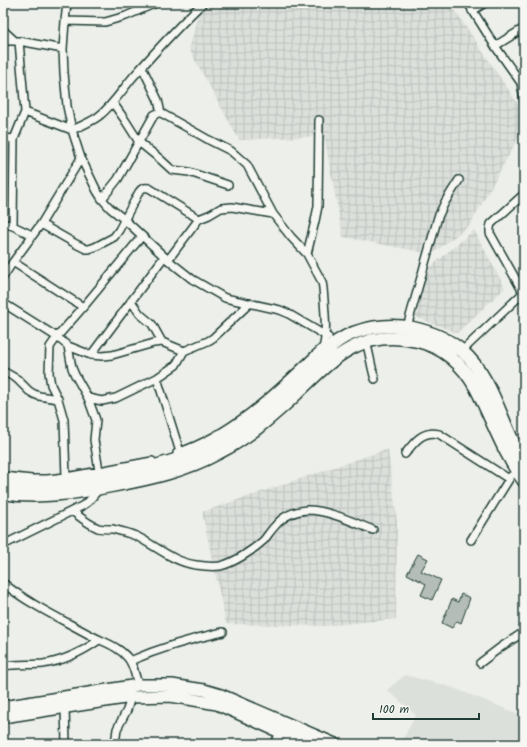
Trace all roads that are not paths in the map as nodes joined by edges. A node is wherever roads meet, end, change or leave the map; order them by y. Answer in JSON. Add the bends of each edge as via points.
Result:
{"nodes":[{"id":1,"x":68,"y":3,"type":"edge"},
{"id":2,"x":156,"y":3,"type":"edge"},
{"id":3,"x":203,"y":3,"type":"edge"},
{"id":4,"x":468,"y":3,"type":"edge"},
{"id":5,"x":485,"y":3,"type":"edge"},
{"id":6,"x":472,"y":11,"type":"junction"},
{"id":7,"x":64,"y":21,"type":"junction"},
{"id":8,"x":524,"y":28,"type":"edge"},
{"id":9,"x":3,"y":30,"type":"edge"},
{"id":10,"x":3,"y":40,"type":"edge"},
{"id":11,"x":17,"y":41,"type":"junction"},
{"id":12,"x":495,"y":46,"type":"junction"},
{"id":13,"x":63,"y":49,"type":"junction"},
{"id":14,"x":142,"y":67,"type":"junction"},
{"id":15,"x":523,"y":83,"type":"edge"},
{"id":16,"x":524,"y":101,"type":"edge"},
{"id":17,"x":113,"y":104,"type":"junction"},
{"id":18,"x":25,"y":112,"type":"junction"},
{"id":19,"x":161,"y":113,"type":"junction"},
{"id":20,"x":319,"y":120,"type":"dead end"},
{"id":21,"x":72,"y":130,"type":"junction"},
{"id":22,"x":3,"y":138,"type":"edge"},
{"id":23,"x":14,"y":139,"type":"junction"},
{"id":24,"x":139,"y":142,"type":"junction"},
{"id":25,"x":81,"y":158,"type":"junction"},
{"id":26,"x":459,"y":180,"type":"dead end"},
{"id":27,"x":228,"y":185,"type":"dead end"},
{"id":28,"x":524,"y":194,"type":"edge"},
{"id":29,"x":102,"y":199,"type":"junction"},
{"id":30,"x":273,"y":214,"type":"junction"},
{"id":31,"x":199,"y":219,"type":"junction"},
{"id":32,"x":125,"y":220,"type":"junction"},
{"id":33,"x":3,"y":223,"type":"edge"},
{"id":34,"x":41,"y":224,"type":"junction"},
{"id":35,"x":13,"y":226,"type":"junction"},
{"id":36,"x":32,"y":235,"type":"junction"},
{"id":37,"x":142,"y":236,"type":"junction"},
{"id":38,"x":307,"y":254,"type":"junction"},
{"id":39,"x":166,"y":259,"type":"junction"},
{"id":40,"x":13,"y":262,"type":"junction"},
{"id":41,"x":3,"y":277,"type":"edge"},
{"id":42,"x":524,"y":293,"type":"edge"},
{"id":43,"x":131,"y":302,"type":"junction"},
{"id":44,"x":3,"y":303,"type":"edge"},
{"id":45,"x":250,"y":303,"type":"junction"},
{"id":46,"x":83,"y":307,"type":"junction"},
{"id":47,"x":407,"y":327,"type":"junction"},
{"id":48,"x":325,"y":336,"type":"junction"},
{"id":49,"x":57,"y":337,"type":"junction"},
{"id":50,"x":368,"y":337,"type":"junction"},
{"id":51,"x":162,"y":342,"type":"junction"},
{"id":52,"x":338,"y":342,"type":"junction"},
{"id":53,"x":68,"y":346,"type":"junction"},
{"id":54,"x":323,"y":347,"type":"junction"},
{"id":55,"x":184,"y":350,"type":"junction"},
{"id":56,"x":462,"y":351,"type":"junction"},
{"id":57,"x":91,"y":355,"type":"junction"},
{"id":58,"x":3,"y":371,"type":"edge"},
{"id":59,"x":157,"y":378,"type":"junction"},
{"id":60,"x":376,"y":379,"type":"dead end"},
{"id":61,"x":88,"y":398,"type":"junction"},
{"id":62,"x":58,"y":399,"type":"junction"},
{"id":63,"x":180,"y":452,"type":"junction"},
{"id":64,"x":405,"y":454,"type":"dead end"},
{"id":65,"x":516,"y":470,"type":"edge"},
{"id":66,"x":3,"y":476,"type":"edge"},
{"id":67,"x":136,"y":476,"type":"junction"},
{"id":68,"x":66,"y":477,"type":"junction"},
{"id":69,"x":100,"y":480,"type":"junction"},
{"id":70,"x":524,"y":481,"type":"edge"},
{"id":71,"x":4,"y":491,"type":"edge"},
{"id":72,"x":72,"y":511,"type":"junction"},
{"id":73,"x":374,"y":530,"type":"dead end"},
{"id":74,"x":471,"y":540,"type":"dead end"},
{"id":75,"x":3,"y":545,"type":"edge"},
{"id":76,"x":3,"y":583,"type":"edge"},
{"id":77,"x":223,"y":632,"type":"dead end"},
{"id":78,"x":524,"y":632,"type":"edge"},
{"id":79,"x":99,"y":640,"type":"junction"},
{"id":80,"x":130,"y":660,"type":"junction"},
{"id":81,"x":480,"y":663,"type":"dead end"},
{"id":82,"x":3,"y":666,"type":"edge"},
{"id":83,"x":138,"y":685,"type":"junction"},
{"id":84,"x":132,"y":697,"type":"junction"},
{"id":85,"x":219,"y":700,"type":"junction"},
{"id":86,"x":3,"y":707,"type":"edge"},
{"id":87,"x":65,"y":707,"type":"junction"},
{"id":88,"x":3,"y":717,"type":"edge"},
{"id":89,"x":280,"y":732,"type":"junction"},
{"id":90,"x":66,"y":744,"type":"edge"},
{"id":91,"x":115,"y":744,"type":"edge"},
{"id":92,"x":274,"y":744,"type":"edge"},
{"id":93,"x":307,"y":744,"type":"edge"},
{"id":94,"x":335,"y":744,"type":"edge"}],
"edges":[{"from":1,"to":7,"type":"street"},
{"from":2,"to":7,"type":"street","via":[[105,22]]},
{"from":3,"to":14,"type":"street"},
{"from":4,"to":6,"type":"street"},
{"from":5,"to":6,"type":"street"},
{"from":6,"to":12,"type":"street"},
{"from":7,"to":13,"type":"street"},
{"from":8,"to":12,"type":"street"},
{"from":9,"to":11,"type":"street"},
{"from":10,"to":11,"type":"street"},
{"from":11,"to":13,"type":"street"},
{"from":11,"to":18,"type":"street"},
{"from":12,"to":15,"type":"street"},
{"from":13,"to":21,"type":"street","via":[[67,106]]},
{"from":14,"to":17,"type":"street"},
{"from":14,"to":19,"type":"street","via":[[158,100]]},
{"from":15,"to":16,"type":"street"},
{"from":17,"to":21,"type":"street","via":[[95,119]]},
{"from":17,"to":24,"type":"street"},
{"from":18,"to":21,"type":"street"},
{"from":18,"to":23,"type":"street"},
{"from":19,"to":24,"type":"street","via":[[154,115]]},
{"from":19,"to":30,"type":"street","via":[[230,151],[247,165]]},
{"from":20,"to":38,"type":"street","via":[[318,206]]},
{"from":21,"to":25,"type":"street"},
{"from":22,"to":23,"type":"street"},
{"from":23,"to":35,"type":"street"},
{"from":24,"to":27,"type":"street","via":[[172,170],[189,172]]},
{"from":24,"to":29,"type":"street","via":[[118,179]]},
{"from":25,"to":29,"type":"street"},
{"from":25,"to":34,"type":"street"},
{"from":26,"to":47,"type":"street","via":[[438,217]]},
{"from":28,"to":42,"type":"street","via":[[491,224],[490,230]]},
{"from":29,"to":32,"type":"street"},
{"from":30,"to":31,"type":"street","via":[[228,207]]},
{"from":30,"to":38,"type":"street"},
{"from":31,"to":32,"type":"street","via":[[145,187],[139,192]]},
{"from":31,"to":39,"type":"street"},
{"from":32,"to":34,"type":"street","via":[[114,237],[86,249]]},
{"from":32,"to":37,"type":"street"},
{"from":33,"to":35,"type":"street"},
{"from":34,"to":36,"type":"street"},
{"from":35,"to":36,"type":"street"},
{"from":36,"to":40,"type":"street"},
{"from":37,"to":39,"type":"street"},
{"from":37,"to":46,"type":"street"},
{"from":38,"to":48,"type":"street","via":[[322,282]]},
{"from":39,"to":43,"type":"street"},
{"from":39,"to":45,"type":"street","via":[[216,294]]},
{"from":40,"to":41,"type":"street"},
{"from":40,"to":46,"type":"street"},
{"from":42,"to":56,"type":"street"},
{"from":43,"to":51,"type":"street","via":[[152,324]]},
{"from":43,"to":57,"type":"street"},
{"from":44,"to":49,"type":"street"},
{"from":45,"to":48,"type":"street","via":[[287,313]]},
{"from":45,"to":55,"type":"street","via":[[213,338]]},
{"from":46,"to":49,"type":"street"},
{"from":47,"to":50,"type":"main road","via":[[383,327]]},
{"from":47,"to":56,"type":"main road","via":[[436,335]]},
{"from":48,"to":52,"type":"street"},
{"from":48,"to":54,"type":"street"},
{"from":49,"to":53,"type":"street"},
{"from":49,"to":62,"type":"street","via":[[50,348],[49,373],[51,385]]},
{"from":50,"to":52,"type":"main road","via":[[358,332]]},
{"from":50,"to":60,"type":"street","via":[[372,370]]},
{"from":50,"to":65,"type":"main road","via":[[396,337],[422,342],[456,361],[476,388],[502,446]]},
{"from":50,"to":67,"type":"main road","via":[[341,354],[271,417],[221,452],[157,477]]},
{"from":51,"to":55,"type":"street"},
{"from":51,"to":57,"type":"street","via":[[154,342],[112,355]]},
{"from":52,"to":54,"type":"street"},
{"from":52,"to":67,"type":"main road","via":[[267,409],[237,431],[193,455]]},
{"from":53,"to":57,"type":"street"},
{"from":53,"to":61,"type":"street","via":[[72,368]]},
{"from":54,"to":63,"type":"street","via":[[282,386],[240,420],[207,441]]},
{"from":55,"to":59,"type":"street","via":[[176,365]]},
{"from":56,"to":65,"type":"main road","via":[[471,359],[492,394],[516,448]]},
{"from":58,"to":62,"type":"street","via":[[34,394]]},
{"from":59,"to":61,"type":"street","via":[[116,398],[102,401]]},
{"from":59,"to":63,"type":"street"},
{"from":61,"to":69,"type":"street","via":[[96,420],[94,440]]},
{"from":62,"to":68,"type":"street","via":[[64,420]]},
{"from":63,"to":69,"type":"street"},
{"from":64,"to":65,"type":"street","via":[[414,442],[426,434],[434,433]]},
{"from":65,"to":70,"type":"main road"},
{"from":65,"to":74,"type":"street"},
{"from":66,"to":68,"type":"street","via":[[32,479]]},
{"from":67,"to":69,"type":"main road"},
{"from":68,"to":69,"type":"street"},
{"from":69,"to":71,"type":"main road"},
{"from":69,"to":72,"type":"street","via":[[88,502]]},
{"from":72,"to":73,"type":"street","via":[[98,528],[132,535],[185,563],[208,566],[220,566],[239,558],[264,540],[282,519],[305,510],[328,513]]},
{"from":72,"to":75,"type":"street"},
{"from":76,"to":79,"type":"street","via":[[54,616]]},
{"from":77,"to":80,"type":"street"},
{"from":78,"to":81,"type":"street"},
{"from":79,"to":80,"type":"street","via":[[120,650]]},
{"from":79,"to":82,"type":"street","via":[[67,658],[53,662]]},
{"from":80,"to":83,"type":"street"},
{"from":83,"to":85,"type":"main road","via":[[178,686],[204,690]]},
{"from":83,"to":86,"type":"main road"},
{"from":84,"to":85,"type":"main road","via":[[170,696]]},
{"from":84,"to":87,"type":"main road"},
{"from":84,"to":91,"type":"street","via":[[117,729]]},
{"from":85,"to":89,"type":"main road"},
{"from":85,"to":94,"type":"main road"},
{"from":87,"to":88,"type":"main road"},
{"from":87,"to":90,"type":"street"},
{"from":89,"to":92,"type":"street"},
{"from":89,"to":93,"type":"main road"}]}
